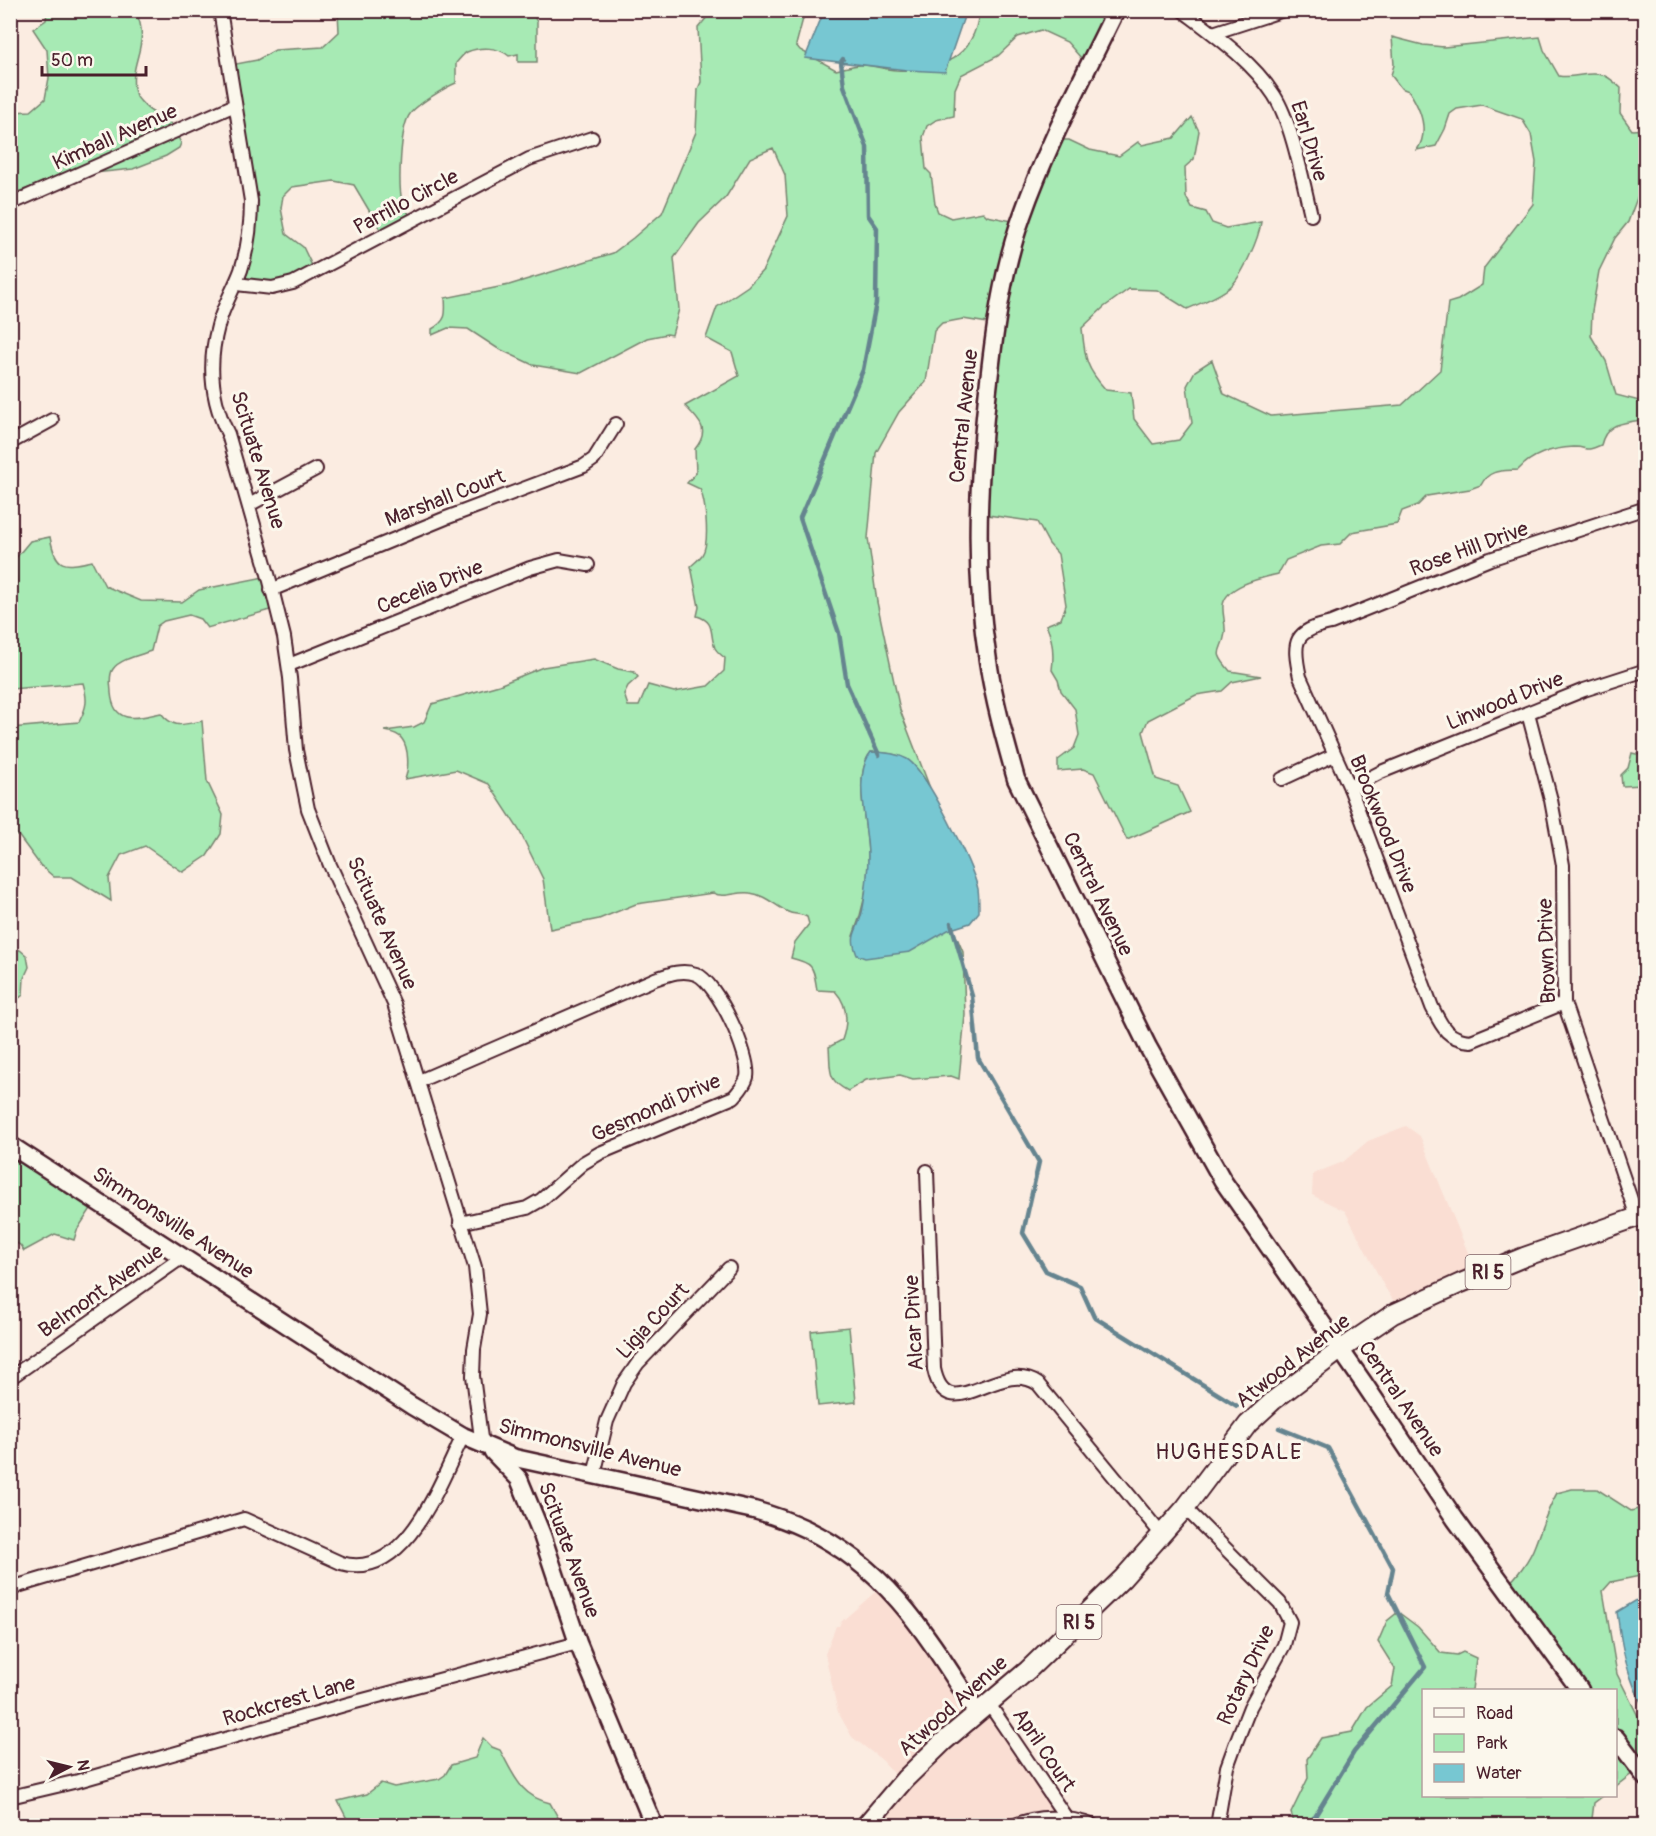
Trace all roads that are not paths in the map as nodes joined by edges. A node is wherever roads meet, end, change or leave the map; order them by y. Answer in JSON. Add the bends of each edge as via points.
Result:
{"nodes":[{"id":1,"x":220,"y":10,"type":"edge"},
{"id":2,"x":1116,"y":10,"type":"edge"},
{"id":3,"x":1182,"y":10,"type":"edge"},
{"id":4,"x":1284,"y":10,"type":"edge"},
{"id":5,"x":1213,"y":33,"type":"junction"},
{"id":6,"x":235,"y":105,"type":"junction"},
{"id":7,"x":592,"y":138,"type":"dead end"},
{"id":8,"x":10,"y":204,"type":"edge"},
{"id":9,"x":1311,"y":215,"type":"dead end"},
{"id":10,"x":236,"y":284,"type":"junction"},
{"id":11,"x":52,"y":420,"type":"dead end"},
{"id":12,"x":616,"y":424,"type":"dead end"},
{"id":13,"x":10,"y":443,"type":"edge"},
{"id":14,"x":316,"y":469,"type":"dead end"},
{"id":15,"x":249,"y":505,"type":"junction"},
{"id":16,"x":1646,"y":508,"type":"edge"},
{"id":17,"x":588,"y":565,"type":"dead end"},
{"id":18,"x":272,"y":590,"type":"junction"},
{"id":19,"x":1308,"y":630,"type":"joint"},
{"id":20,"x":289,"y":664,"type":"junction"},
{"id":21,"x":1646,"y":670,"type":"edge"},
{"id":22,"x":1528,"y":713,"type":"junction"},
{"id":23,"x":1334,"y":755,"type":"junction"},
{"id":24,"x":1282,"y":779,"type":"dead end"},
{"id":25,"x":1350,"y":788,"type":"junction"},
{"id":26,"x":1564,"y":1003,"type":"junction"},
{"id":27,"x":419,"y":1081,"type":"junction"},
{"id":28,"x":10,"y":1144,"type":"edge"},
{"id":29,"x":927,"y":1171,"type":"dead end"},
{"id":30,"x":1641,"y":1215,"type":"edge"},
{"id":31,"x":460,"y":1223,"type":"junction"},
{"id":32,"x":184,"y":1256,"type":"junction"},
{"id":33,"x":729,"y":1268,"type":"dead end"},
{"id":34,"x":1340,"y":1350,"type":"junction"},
{"id":35,"x":10,"y":1378,"type":"edge"},
{"id":36,"x":463,"y":1436,"type":"junction"},
{"id":37,"x":489,"y":1448,"type":"junction"},
{"id":38,"x":594,"y":1475,"type":"junction"},
{"id":39,"x":1185,"y":1508,"type":"junction"},
{"id":40,"x":1162,"y":1535,"type":"junction"},
{"id":41,"x":10,"y":1590,"type":"edge"},
{"id":42,"x":578,"y":1643,"type":"junction"},
{"id":43,"x":1579,"y":1689,"type":"edge"},
{"id":44,"x":983,"y":1708,"type":"junction"},
{"id":45,"x":1617,"y":1739,"type":"edge"},
{"id":46,"x":1646,"y":1778,"type":"edge"},
{"id":47,"x":10,"y":1797,"type":"edge"},
{"id":48,"x":1067,"y":1819,"type":"junction"},
{"id":49,"x":654,"y":1826,"type":"edge"},
{"id":50,"x":865,"y":1826,"type":"edge"},
{"id":51,"x":1013,"y":1826,"type":"edge"},
{"id":52,"x":1094,"y":1826,"type":"edge"},
{"id":53,"x":1216,"y":1826,"type":"edge"}],
"edges":[{"from":1,"to":6,"type":"street","name":"Scituate Avenue"},
{"from":2,"to":34,"type":"street","name":"Central Avenue","via":[[1033,187],[1013,244],[1001,298],[978,498],[981,607],[988,660],[1017,780],[1148,1047],[1223,1181]]},
{"from":3,"to":5,"type":"street","name":"Earl Drive"},
{"from":4,"to":5,"type":"street"},
{"from":5,"to":9,"type":"street","name":"Earl Drive","via":[[1258,74],[1275,96]]},
{"from":6,"to":8,"type":"street","name":"Kimball Avenue"},
{"from":6,"to":10,"type":"street","name":"Scituate Avenue","via":[[251,201],[251,219]]},
{"from":7,"to":10,"type":"street","name":"Parrillo Circle","via":[[529,159],[293,283],[272,288]]},
{"from":10,"to":15,"type":"street","name":"Scituate Avenue","via":[[218,326],[212,381],[219,416]]},
{"from":11,"to":13,"type":"street"},
{"from":12,"to":18,"type":"street","name":"Marshall Court","via":[[594,459],[584,466]]},
{"from":14,"to":15,"type":"street"},
{"from":15,"to":18,"type":"street","name":"Scituate Avenue"},
{"from":16,"to":19,"type":"street","name":"Rose Hill Drive","via":[[1490,560]]},
{"from":17,"to":20,"type":"street","name":"Cecelia Drive","via":[[560,560],[530,568]]},
{"from":18,"to":20,"type":"street","name":"Scituate Avenue"},
{"from":19,"to":23,"type":"street","name":"Brookwood Drive","via":[[1298,640],[1296,662]]},
{"from":20,"to":27,"type":"street","name":"Scituate Avenue","via":[[294,741],[308,809],[394,1004]]},
{"from":21,"to":22,"type":"street","name":"Linwood Drive"},
{"from":22,"to":25,"type":"street","name":"Linwood Drive"},
{"from":22,"to":26,"type":"street","name":"Brown Drive","via":[[1563,865]]},
{"from":23,"to":24,"type":"street"},
{"from":23,"to":25,"type":"street","name":"Brookwood Drive"},
{"from":25,"to":26,"type":"street","name":"Brookwood Drive","via":[[1441,1026],[1458,1040],[1471,1041]]},
{"from":26,"to":30,"type":"street","name":"Brown Drive"},
{"from":27,"to":31,"type":"street","name":"Scituate Avenue"},
{"from":27,"to":31,"type":"street","name":"Gesmondi Drive","via":[[655,979],[680,972],[695,974],[710,984],[722,1001],[742,1048],[747,1077],[740,1091],[726,1102],[600,1153],[527,1208]]},
{"from":28,"to":32,"type":"street","name":"Simmonsville Avenue"},
{"from":29,"to":40,"type":"street","name":"Alcar Drive","via":[[934,1369],[938,1383],[947,1393],[959,1395],[1002,1380],[1034,1381]]},
{"from":30,"to":34,"type":"main road","name":"Atwood Avenue","number":"RI 5","via":[[1425,1298],[1393,1314]]},
{"from":31,"to":37,"type":"street","name":"Scituate Avenue","via":[[475,1267],[480,1314],[473,1376],[481,1438]]},
{"from":32,"to":35,"type":"street","name":"Belmont Avenue"},
{"from":32,"to":36,"type":"street","name":"Simmonsville Avenue"},
{"from":33,"to":38,"type":"street","name":"Ligia Court","via":[[638,1363],[607,1421]]},
{"from":34,"to":39,"type":"main road","name":"Atwood Avenue","number":"RI 5","via":[[1248,1424]]},
{"from":34,"to":43,"type":"street","name":"Central Avenue","via":[[1455,1519]]},
{"from":36,"to":37,"type":"street","name":"Simmonsville Avenue"},
{"from":36,"to":41,"type":"street","via":[[413,1532],[401,1546],[379,1560],[355,1565],[340,1563],[244,1519]]},
{"from":37,"to":38,"type":"street","name":"Simmonsville Avenue","via":[[515,1458]]},
{"from":37,"to":42,"type":"street","name":"Scituate Avenue","via":[[519,1479]]},
{"from":38,"to":44,"type":"street","name":"Simmonsville Avenue","via":[[754,1510],[821,1537],[866,1568],[899,1599]]},
{"from":39,"to":40,"type":"main road","name":"Atwood Avenue","number":"RI 5"},
{"from":39,"to":53,"type":"street","name":"Rotary Drive","via":[[1280,1603],[1290,1622],[1284,1645],[1250,1707],[1231,1756]]},
{"from":40,"to":44,"type":"main road","name":"Atwood Avenue","number":"RI 5","via":[[1073,1628]]},
{"from":42,"to":47,"type":"street","name":"Rockcrest Lane"},
{"from":42,"to":49,"type":"street","name":"Scituate Avenue"},
{"from":44,"to":48,"type":"street","name":"April Court"},
{"from":44,"to":50,"type":"main road","name":"Atwood Avenue","number":"RI 5","via":[[905,1779]]},
{"from":45,"to":46,"type":"street"},
{"from":48,"to":51,"type":"street","via":[[1038,1818]]},
{"from":48,"to":52,"type":"street"}]}
